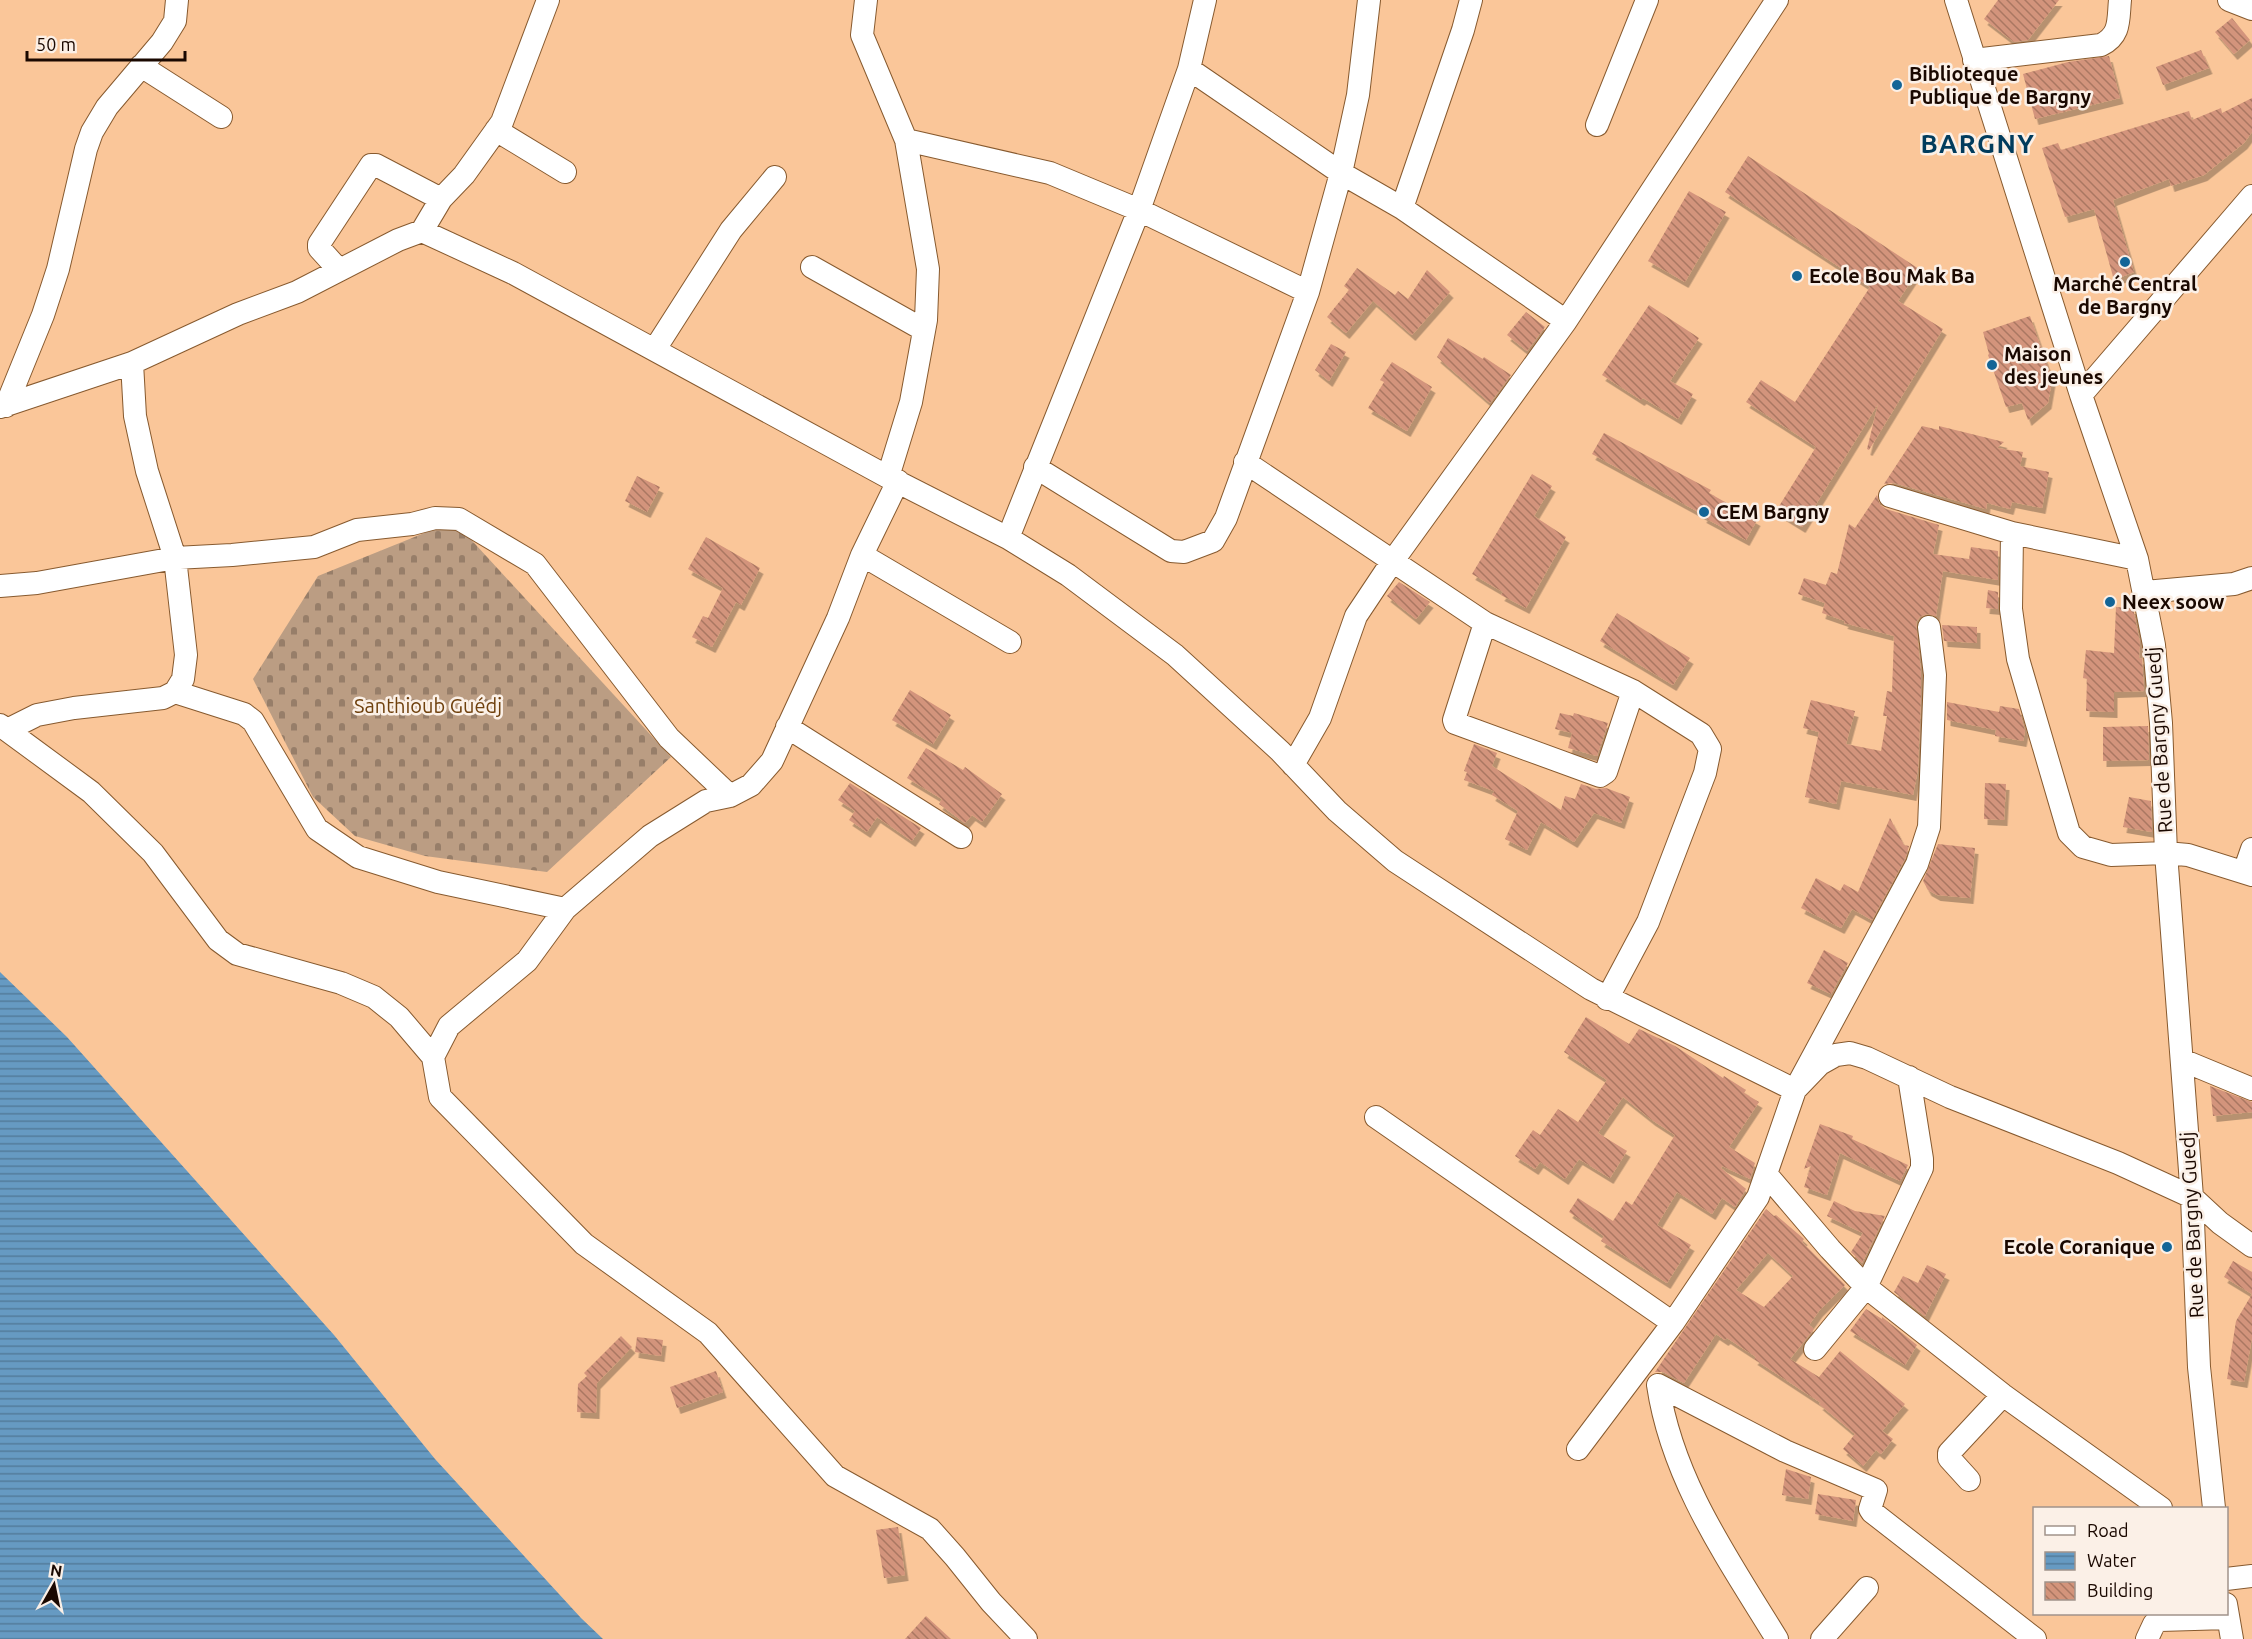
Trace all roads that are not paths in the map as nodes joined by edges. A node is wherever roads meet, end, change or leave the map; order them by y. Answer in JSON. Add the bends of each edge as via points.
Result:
{"nodes":[{"id":1,"x":177,"y":0,"type":"edge"},
{"id":2,"x":548,"y":0,"type":"edge"},
{"id":3,"x":866,"y":0,"type":"edge"},
{"id":4,"x":1205,"y":0,"type":"edge"},
{"id":5,"x":1369,"y":0,"type":"edge"},
{"id":6,"x":1471,"y":0,"type":"edge"},
{"id":7,"x":1647,"y":0,"type":"edge"},
{"id":8,"x":1777,"y":0,"type":"edge"},
{"id":9,"x":1956,"y":0,"type":"edge"},
{"id":10,"x":2120,"y":0,"type":"edge"},
{"id":11,"x":2229,"y":0,"type":"edge"},
{"id":12,"x":2252,"y":9,"type":"edge"},
{"id":13,"x":1974,"y":60,"type":"junction"},
{"id":14,"x":141,"y":66,"type":"junction"},
{"id":15,"x":1189,"y":69,"type":"junction"},
{"id":16,"x":221,"y":117,"type":"dead end"},
{"id":17,"x":1597,"y":125,"type":"dead end"},
{"id":18,"x":496,"y":130,"type":"junction"},
{"id":19,"x":906,"y":140,"type":"junction"},
{"id":20,"x":565,"y":172,"type":"dead end"},
{"id":21,"x":1341,"y":173,"type":"junction"},
{"id":22,"x":775,"y":177,"type":"dead end"},
{"id":23,"x":2252,"y":196,"type":"edge"},
{"id":24,"x":441,"y":199,"type":"junction"},
{"id":25,"x":1402,"y":208,"type":"junction"},
{"id":26,"x":1139,"y":210,"type":"junction"},
{"id":27,"x":422,"y":231,"type":"junction"},
{"id":28,"x":812,"y":267,"type":"dead end"},
{"id":29,"x":339,"y":270,"type":"junction"},
{"id":30,"x":1308,"y":292,"type":"junction"},
{"id":31,"x":1566,"y":321,"type":"junction"},
{"id":32,"x":924,"y":330,"type":"junction"},
{"id":33,"x":655,"y":349,"type":"junction"},
{"id":34,"x":132,"y":363,"type":"junction"},
{"id":35,"x":2081,"y":395,"type":"junction"},
{"id":36,"x":3,"y":407,"type":"edge"},
{"id":37,"x":1245,"y":462,"type":"junction"},
{"id":38,"x":1035,"y":467,"type":"junction"},
{"id":39,"x":893,"y":479,"type":"junction"},
{"id":40,"x":1890,"y":496,"type":"dead end"},
{"id":41,"x":2012,"y":533,"type":"junction"},
{"id":42,"x":1008,"y":538,"type":"junction"},
{"id":43,"x":862,"y":555,"type":"junction"},
{"id":44,"x":175,"y":558,"type":"junction"},
{"id":45,"x":2137,"y":560,"type":"junction"},
{"id":46,"x":1392,"y":562,"type":"junction"},
{"id":47,"x":2252,"y":578,"type":"edge"},
{"id":48,"x":0,"y":586,"type":"edge"},
{"id":49,"x":2145,"y":592,"type":"junction"},
{"id":50,"x":1485,"y":623,"type":"junction"},
{"id":51,"x":1929,"y":627,"type":"dead end"},
{"id":52,"x":1010,"y":642,"type":"dead end"},
{"id":53,"x":1633,"y":691,"type":"junction"},
{"id":54,"x":175,"y":692,"type":"junction"},
{"id":55,"x":787,"y":727,"type":"junction"},
{"id":56,"x":3,"y":728,"type":"edge"},
{"id":57,"x":1293,"y":765,"type":"junction"},
{"id":58,"x":730,"y":796,"type":"junction"},
{"id":59,"x":961,"y":837,"type":"dead end"},
{"id":60,"x":2252,"y":849,"type":"edge"},
{"id":61,"x":2166,"y":853,"type":"junction"},
{"id":62,"x":2248,"y":874,"type":"edge"},
{"id":63,"x":565,"y":909,"type":"junction"},
{"id":64,"x":1607,"y":999,"type":"junction"},
{"id":65,"x":433,"y":1057,"type":"junction"},
{"id":66,"x":2182,"y":1060,"type":"junction"},
{"id":67,"x":1909,"y":1077,"type":"junction"},
{"id":68,"x":2252,"y":1089,"type":"edge"},
{"id":69,"x":1795,"y":1090,"type":"junction"},
{"id":70,"x":1376,"y":1117,"type":"dead end"},
{"id":71,"x":1766,"y":1174,"type":"junction"},
{"id":72,"x":2192,"y":1197,"type":"junction"},
{"id":73,"x":2252,"y":1246,"type":"edge"},
{"id":74,"x":1866,"y":1287,"type":"junction"},
{"id":75,"x":1673,"y":1323,"type":"junction"},
{"id":76,"x":1815,"y":1349,"type":"dead end"},
{"id":77,"x":2003,"y":1395,"type":"junction"},
{"id":78,"x":1578,"y":1449,"type":"dead end"},
{"id":79,"x":1969,"y":1480,"type":"dead end"},
{"id":80,"x":2158,"y":1507,"type":"edge"},
{"id":81,"x":2214,"y":1507,"type":"edge"},
{"id":82,"x":2252,"y":1576,"type":"edge"},
{"id":83,"x":2228,"y":1579,"type":"edge"},
{"id":84,"x":1867,"y":1588,"type":"dead end"},
{"id":85,"x":2229,"y":1620,"type":"edge"},
{"id":86,"x":1026,"y":1639,"type":"edge"},
{"id":87,"x":1777,"y":1639,"type":"edge"},
{"id":88,"x":1822,"y":1639,"type":"edge"},
{"id":89,"x":2035,"y":1639,"type":"edge"},
{"id":90,"x":2147,"y":1639,"type":"edge"}],
"edges":[{"from":1,"to":14,"type":"street","via":[[175,21]]},
{"from":2,"to":18,"type":"street"},
{"from":3,"to":19,"type":"street","via":[[862,35]]},
{"from":4,"to":15,"type":"street"},
{"from":5,"to":21,"type":"street","via":[[1358,94]]},
{"from":6,"to":25,"type":"street"},
{"from":7,"to":17,"type":"street"},
{"from":8,"to":31,"type":"street"},
{"from":9,"to":13,"type":"street","name":"Rue de Bargny Guedj"},
{"from":10,"to":13,"type":"street","via":[[2116,32],[2101,45]]},
{"from":11,"to":12,"type":"street"},
{"from":13,"to":35,"type":"street","name":"Rue de Bargny Guedj"},
{"from":14,"to":16,"type":"street"},
{"from":14,"to":36,"type":"street","via":[[92,132],[58,269],[43,315]]},
{"from":15,"to":21,"type":"street"},
{"from":15,"to":26,"type":"street"},
{"from":18,"to":20,"type":"street"},
{"from":18,"to":24,"type":"street","via":[[464,175]]},
{"from":19,"to":26,"type":"street","via":[[1050,173]]},
{"from":19,"to":32,"type":"street","via":[[928,269]]},
{"from":21,"to":25,"type":"street"},
{"from":21,"to":30,"type":"street"},
{"from":22,"to":33,"type":"street","via":[[731,230]]},
{"from":23,"to":35,"type":"street"},
{"from":24,"to":27,"type":"street"},
{"from":24,"to":29,"type":"street","via":[[371,165],[319,244]]},
{"from":25,"to":31,"type":"street"},
{"from":26,"to":30,"type":"street"},
{"from":26,"to":38,"type":"street"},
{"from":27,"to":29,"type":"street"},
{"from":27,"to":33,"type":"street","via":[[513,273]]},
{"from":28,"to":32,"type":"street"},
{"from":29,"to":34,"type":"street"},
{"from":30,"to":37,"type":"street"},
{"from":31,"to":46,"type":"street"},
{"from":32,"to":39,"type":"street"},
{"from":33,"to":39,"type":"street"},
{"from":34,"to":36,"type":"street"},
{"from":34,"to":44,"type":"street","via":[[135,416],[147,471]]},
{"from":35,"to":45,"type":"street","name":"Rue de Bargny Guedj"},
{"from":37,"to":38,"type":"street","via":[[1226,518],[1213,541],[1184,552],[1171,551]]},
{"from":37,"to":46,"type":"street"},
{"from":38,"to":42,"type":"street"},
{"from":39,"to":42,"type":"street"},
{"from":39,"to":43,"type":"street"},
{"from":40,"to":41,"type":"street"},
{"from":41,"to":45,"type":"street"},
{"from":41,"to":61,"type":"street","via":[[2012,609],[2018,659],[2069,833],[2083,847],[2111,855]]},
{"from":42,"to":57,"type":"street","via":[[1068,575],[1175,655]]},
{"from":43,"to":52,"type":"street"},
{"from":43,"to":55,"type":"street","via":[[838,618]]},
{"from":44,"to":48,"type":"street"},
{"from":44,"to":54,"type":"street","via":[[186,655],[183,679]]},
{"from":44,"to":58,"type":"street","via":[[314,547],[357,530],[435,518],[459,519],[535,564],[669,738]]},
{"from":45,"to":49,"type":"street","name":"Rue de Bargny Guedj"},
{"from":46,"to":50,"type":"street"},
{"from":46,"to":57,"type":"street","via":[[1356,616],[1320,718]]},
{"from":47,"to":49,"type":"street","via":[[2234,584]]},
{"from":49,"to":61,"type":"street","name":"Rue de Bargny Guedj","via":[[2161,723]]},
{"from":50,"to":53,"type":"street"},
{"from":50,"to":53,"type":"street","via":[[1455,723],[1600,776],[1606,772]]},
{"from":51,"to":69,"type":"street","via":[[1935,675],[1929,827],[1924,846]]},
{"from":53,"to":64,"type":"street","via":[[1701,734],[1710,749],[1705,773],[1648,922]]},
{"from":54,"to":56,"type":"street","via":[[163,698],[38,715]]},
{"from":54,"to":63,"type":"street","via":[[244,714],[253,721],[317,829],[358,857],[438,882]]},
{"from":55,"to":58,"type":"street","via":[[772,761],[751,785]]},
{"from":55,"to":59,"type":"street"},
{"from":56,"to":65,"type":"street","via":[[91,792],[145,845],[218,940],[237,954],[340,983],[374,997],[399,1017]]},
{"from":57,"to":64,"type":"street","via":[[1395,861]]},
{"from":58,"to":63,"type":"street","via":[[706,801],[650,836]]},
{"from":60,"to":62,"type":"street"},
{"from":61,"to":62,"type":"street","via":[[2188,855]]},
{"from":61,"to":66,"type":"street","name":"Rue de Bargny Guedj"},
{"from":63,"to":65,"type":"street","via":[[527,961],[449,1026]]},
{"from":64,"to":69,"type":"street"},
{"from":65,"to":86,"type":"street","via":[[440,1097],[584,1244],[708,1333],[835,1476],[930,1529]]},
{"from":66,"to":68,"type":"street"},
{"from":66,"to":72,"type":"street","name":"Rue de Bargny Guedj"},
{"from":67,"to":69,"type":"street","via":[[1850,1053],[1820,1064]]},
{"from":67,"to":72,"type":"street"},
{"from":67,"to":74,"type":"street","via":[[1922,1168]]},
{"from":69,"to":71,"type":"street"},
{"from":70,"to":75,"type":"street"},
{"from":71,"to":74,"type":"street"},
{"from":71,"to":75,"type":"street","via":[[1758,1197]]},
{"from":72,"to":73,"type":"street"},
{"from":72,"to":81,"type":"street","name":"Rue de Bargny Guedj","via":[[2199,1367]]},
{"from":74,"to":76,"type":"street"},
{"from":74,"to":77,"type":"street"},
{"from":75,"to":78,"type":"street"},
{"from":77,"to":79,"type":"street","via":[[1949,1454]]},
{"from":77,"to":80,"type":"street"},
{"from":82,"to":83,"type":"street"},
{"from":84,"to":88,"type":"street"},
{"from":85,"to":90,"type":"street","via":[[2160,1620]]},
{"from":87,"to":89,"type":"street","via":[[1683,1476],[1658,1385],[1785,1451],[1876,1490],[1872,1512]]}]}
